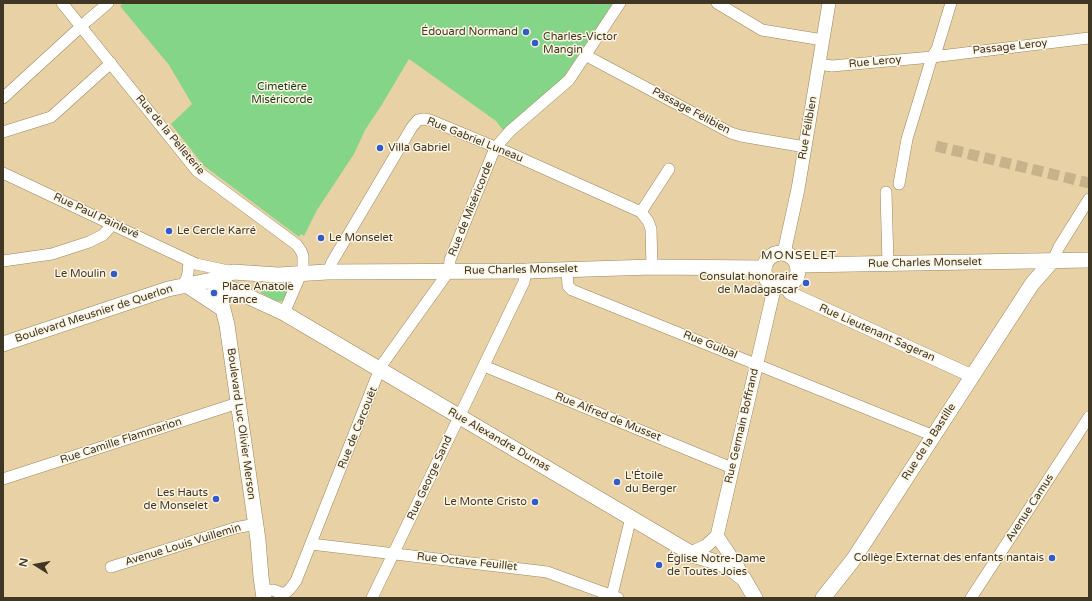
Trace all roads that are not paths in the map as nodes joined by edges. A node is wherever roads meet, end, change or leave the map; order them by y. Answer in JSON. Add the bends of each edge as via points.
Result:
{"nodes":[{"id":1,"x":62,"y":3,"type":"edge"},
{"id":2,"x":108,"y":3,"type":"edge"},
{"id":3,"x":620,"y":3,"type":"edge"},
{"id":4,"x":717,"y":3,"type":"edge"},
{"id":5,"x":829,"y":3,"type":"edge"},
{"id":6,"x":951,"y":3,"type":"edge"},
{"id":7,"x":81,"y":26,"type":"junction"},
{"id":8,"x":1089,"y":38,"type":"edge"},
{"id":9,"x":823,"y":40,"type":"junction"},
{"id":10,"x":585,"y":55,"type":"junction"},
{"id":11,"x":932,"y":57,"type":"junction"},
{"id":12,"x":111,"y":63,"type":"junction"},
{"id":13,"x":818,"y":64,"type":"junction"},
{"id":14,"x":3,"y":98,"type":"edge"},
{"id":15,"x":3,"y":132,"type":"edge"},
{"id":16,"x":805,"y":147,"type":"junction"},
{"id":17,"x":495,"y":148,"type":"junction"},
{"id":18,"x":669,"y":169,"type":"dead end"},
{"id":19,"x":3,"y":173,"type":"edge"},
{"id":20,"x":899,"y":184,"type":"dead end"},
{"id":21,"x":886,"y":192,"type":"dead end"},
{"id":22,"x":1089,"y":199,"type":"edge"},
{"id":23,"x":641,"y":212,"type":"junction"},
{"id":24,"x":114,"y":224,"type":"junction"},
{"id":25,"x":784,"y":253,"type":"junction"},
{"id":26,"x":1053,"y":260,"type":"junction"},
{"id":27,"x":1089,"y":260,"type":"edge"},
{"id":28,"x":3,"y":261,"type":"edge"},
{"id":29,"x":1024,"y":261,"type":"junction"},
{"id":30,"x":193,"y":262,"type":"junction"},
{"id":31,"x":888,"y":263,"type":"junction"},
{"id":32,"x":798,"y":265,"type":"junction"},
{"id":33,"x":652,"y":267,"type":"junction"},
{"id":34,"x":764,"y":268,"type":"junction"},
{"id":35,"x":567,"y":270,"type":"junction"},
{"id":36,"x":449,"y":271,"type":"junction"},
{"id":37,"x":526,"y":271,"type":"junction"},
{"id":38,"x":234,"y":272,"type":"junction"},
{"id":39,"x":328,"y":272,"type":"junction"},
{"id":40,"x":301,"y":274,"type":"junction"},
{"id":41,"x":278,"y":275,"type":"junction"},
{"id":42,"x":212,"y":280,"type":"junction"},
{"id":43,"x":184,"y":284,"type":"junction"},
{"id":44,"x":1032,"y":284,"type":"junction"},
{"id":45,"x":780,"y":286,"type":"junction"},
{"id":46,"x":234,"y":290,"type":"junction"},
{"id":47,"x":223,"y":309,"type":"junction"},
{"id":48,"x":284,"y":313,"type":"junction"},
{"id":49,"x":3,"y":344,"type":"edge"},
{"id":50,"x":756,"y":364,"type":"junction"},
{"id":51,"x":484,"y":366,"type":"junction"},
{"id":52,"x":380,"y":370,"type":"junction"},
{"id":53,"x":972,"y":376,"type":"junction"},
{"id":54,"x":238,"y":403,"type":"junction"},
{"id":55,"x":459,"y":417,"type":"junction"},
{"id":56,"x":1089,"y":417,"type":"edge"},
{"id":57,"x":934,"y":436,"type":"junction"},
{"id":58,"x":732,"y":468,"type":"junction"},
{"id":59,"x":3,"y":479,"type":"edge"},
{"id":60,"x":631,"y":517,"type":"junction"},
{"id":61,"x":256,"y":524,"type":"junction"},
{"id":62,"x":717,"y":536,"type":"junction"},
{"id":63,"x":311,"y":544,"type":"junction"},
{"id":64,"x":691,"y":553,"type":"junction"},
{"id":65,"x":393,"y":554,"type":"junction"},
{"id":66,"x":111,"y":567,"type":"dead end"},
{"id":67,"x":744,"y":579,"type":"junction"},
{"id":68,"x":272,"y":595,"type":"edge"},
{"id":69,"x":615,"y":597,"type":"edge"},
{"id":70,"x":372,"y":598,"type":"edge"},
{"id":71,"x":755,"y":598,"type":"edge"},
{"id":72,"x":823,"y":598,"type":"edge"},
{"id":73,"x":971,"y":598,"type":"edge"}],
"edges":[{"from":1,"to":7,"type":"street","name":"Rue de la Pelleterie"},
{"from":2,"to":7,"type":"street"},
{"from":3,"to":10,"type":"street","name":"Rue de Miséricorde"},
{"from":4,"to":9,"type":"street","via":[[762,30]]},
{"from":5,"to":9,"type":"street","name":"Rue Félibien"},
{"from":6,"to":11,"type":"street","via":[[937,49]]},
{"from":7,"to":12,"type":"street","name":"Rue de la Pelleterie"},
{"from":7,"to":14,"type":"street"},
{"from":8,"to":11,"type":"street","name":"Passage Leroy"},
{"from":9,"to":13,"type":"street","name":"Rue Félibien"},
{"from":10,"to":16,"type":"street","name":"Passage Félibien","via":[[731,133]]},
{"from":10,"to":17,"type":"street","name":"Rue de Miséricorde","via":[[568,80],[510,131]]},
{"from":11,"to":13,"type":"street","name":"Rue Leroy","via":[[832,66]]},
{"from":11,"to":20,"type":"street","via":[[907,139]]},
{"from":12,"to":15,"type":"street","via":[[51,117]]},
{"from":12,"to":40,"type":"street","name":"Rue de la Pelleterie","via":[[197,171],[297,245],[303,256]]},
{"from":13,"to":16,"type":"street","name":"Rue Félibien"},
{"from":16,"to":25,"type":"street","name":"Rue Félibien"},
{"from":17,"to":23,"type":"street","name":"Rue Gabriel Luneau"},
{"from":17,"to":36,"type":"street","name":"Rue de Miséricorde","via":[[450,260]]},
{"from":17,"to":39,"type":"street","name":"Rue Gabriel Luneau","via":[[430,120],[418,120]]},
{"from":18,"to":23,"type":"street"},
{"from":19,"to":24,"type":"street","name":"Rue Paul Painlevé"},
{"from":21,"to":31,"type":"street"},
{"from":22,"to":26,"type":"street","name":"Rue de la Bastille","via":[[1058,247]]},
{"from":23,"to":33,"type":"street","via":[[651,229]]},
{"from":24,"to":28,"type":"street","via":[[103,235],[89,242],[52,254]]},
{"from":24,"to":30,"type":"street","name":"Rue Paul Painlevé"},
{"from":25,"to":32,"type":"main road","via":[[793,257]]},
{"from":25,"to":34,"type":"main road","via":[[771,256]]},
{"from":26,"to":27,"type":"main road","name":"Rue Charles Monselet"},
{"from":26,"to":29,"type":"main road","name":"Rue Charles Monselet"},
{"from":26,"to":44,"type":"main road","name":"Rue de la Bastille"},
{"from":29,"to":31,"type":"main road","name":"Rue Charles Monselet"},
{"from":29,"to":44,"type":"main road","via":[[1034,270]]},
{"from":30,"to":38,"type":"street"},
{"from":30,"to":42,"type":"street"},
{"from":30,"to":43,"type":"street"},
{"from":31,"to":32,"type":"main road","name":"Rue Charles Monselet"},
{"from":32,"to":45,"type":"main road","via":[[795,280]]},
{"from":33,"to":34,"type":"main road","name":"Rue Charles Monselet"},
{"from":33,"to":35,"type":"main road","name":"Rue Charles Monselet"},
{"from":34,"to":45,"type":"main road","via":[[767,278]]},
{"from":35,"to":37,"type":"main road","name":"Rue Charles Monselet"},
{"from":35,"to":50,"type":"street","name":"Rue Guibal","via":[[568,286],[572,290]]},
{"from":36,"to":37,"type":"main road","name":"Rue Charles Monselet"},
{"from":36,"to":39,"type":"main road","name":"Rue Charles Monselet"},
{"from":36,"to":52,"type":"street","name":"Rue de Carcouët"},
{"from":37,"to":51,"type":"street","name":"Rue George Sand","via":[[524,282]]},
{"from":38,"to":41,"type":"main road","name":"Rue Charles Monselet"},
{"from":38,"to":42,"type":"main road"},
{"from":39,"to":40,"type":"main road","name":"Rue Charles Monselet"},
{"from":40,"to":41,"type":"main road","name":"Rue Charles Monselet"},
{"from":40,"to":48,"type":"street","name":"Rue de la Pelleterie"},
{"from":41,"to":46,"type":"main road","name":"Rue Charles Monselet","via":[[251,281]]},
{"from":42,"to":43,"type":"main road"},
{"from":42,"to":46,"type":"main road"},
{"from":42,"to":47,"type":"main road"},
{"from":43,"to":47,"type":"main road"},
{"from":43,"to":49,"type":"main road","name":"Boulevard Meusnier de Querlon"},
{"from":44,"to":53,"type":"main road","name":"Rue de la Bastille"},
{"from":45,"to":50,"type":"street","name":"Rue Germain Boffrand"},
{"from":45,"to":53,"type":"street","name":"Rue Lieutenant Sageran","via":[[790,293]]},
{"from":46,"to":47,"type":"main road"},
{"from":46,"to":48,"type":"main road","name":"Rue Alexandre Dumas"},
{"from":47,"to":54,"type":"main road","name":"Boulevard Luc Olivier Merson"},
{"from":48,"to":52,"type":"main road","name":"Rue Alexandre Dumas"},
{"from":50,"to":57,"type":"street","name":"Rue Guibal"},
{"from":50,"to":58,"type":"street","name":"Rue Germain Boffrand"},
{"from":51,"to":55,"type":"street","name":"Rue George Sand"},
{"from":51,"to":58,"type":"street","name":"Rue Alfred de Musset"},
{"from":52,"to":55,"type":"main road","name":"Rue Alexandre Dumas"},
{"from":52,"to":63,"type":"street","name":"Rue de Carcouët"},
{"from":53,"to":57,"type":"main road","name":"Rue de la Bastille"},
{"from":54,"to":59,"type":"street","name":"Rue Camille Flammarion"},
{"from":54,"to":61,"type":"main road","name":"Boulevard Luc Olivier Merson"},
{"from":55,"to":60,"type":"main road","name":"Rue Alexandre Dumas"},
{"from":55,"to":65,"type":"street","name":"Rue George Sand"},
{"from":56,"to":73,"type":"street","name":"Avenue Camus"},
{"from":57,"to":72,"type":"main road","name":"Rue de la Bastille","via":[[853,560]]},
{"from":58,"to":62,"type":"street","name":"Rue Germain Boffrand"},
{"from":60,"to":64,"type":"main road","name":"Rue Alexandre Dumas"},
{"from":60,"to":69,"type":"street"},
{"from":61,"to":66,"type":"street","name":"Avenue Louis Vuillemin","via":[[235,528]]},
{"from":61,"to":68,"type":"main road","name":"Boulevard Luc Olivier Merson"},
{"from":62,"to":64,"type":"street","via":[[706,546]]},
{"from":62,"to":67,"type":"street","name":"Rue Alexandre Dumas"},
{"from":63,"to":65,"type":"street","name":"Rue Octave Feuillet"},
{"from":63,"to":68,"type":"street","name":"Rue de Carcouët","via":[[292,588]]},
{"from":64,"to":67,"type":"main road","name":"Rue Alexandre Dumas","via":[[725,565]]},
{"from":65,"to":69,"type":"street","name":"Rue Octave Feuillet","via":[[547,572]]},
{"from":65,"to":70,"type":"street","name":"Rue George Sand"},
{"from":67,"to":71,"type":"main road","name":"Rue Alexandre Dumas"}]}
